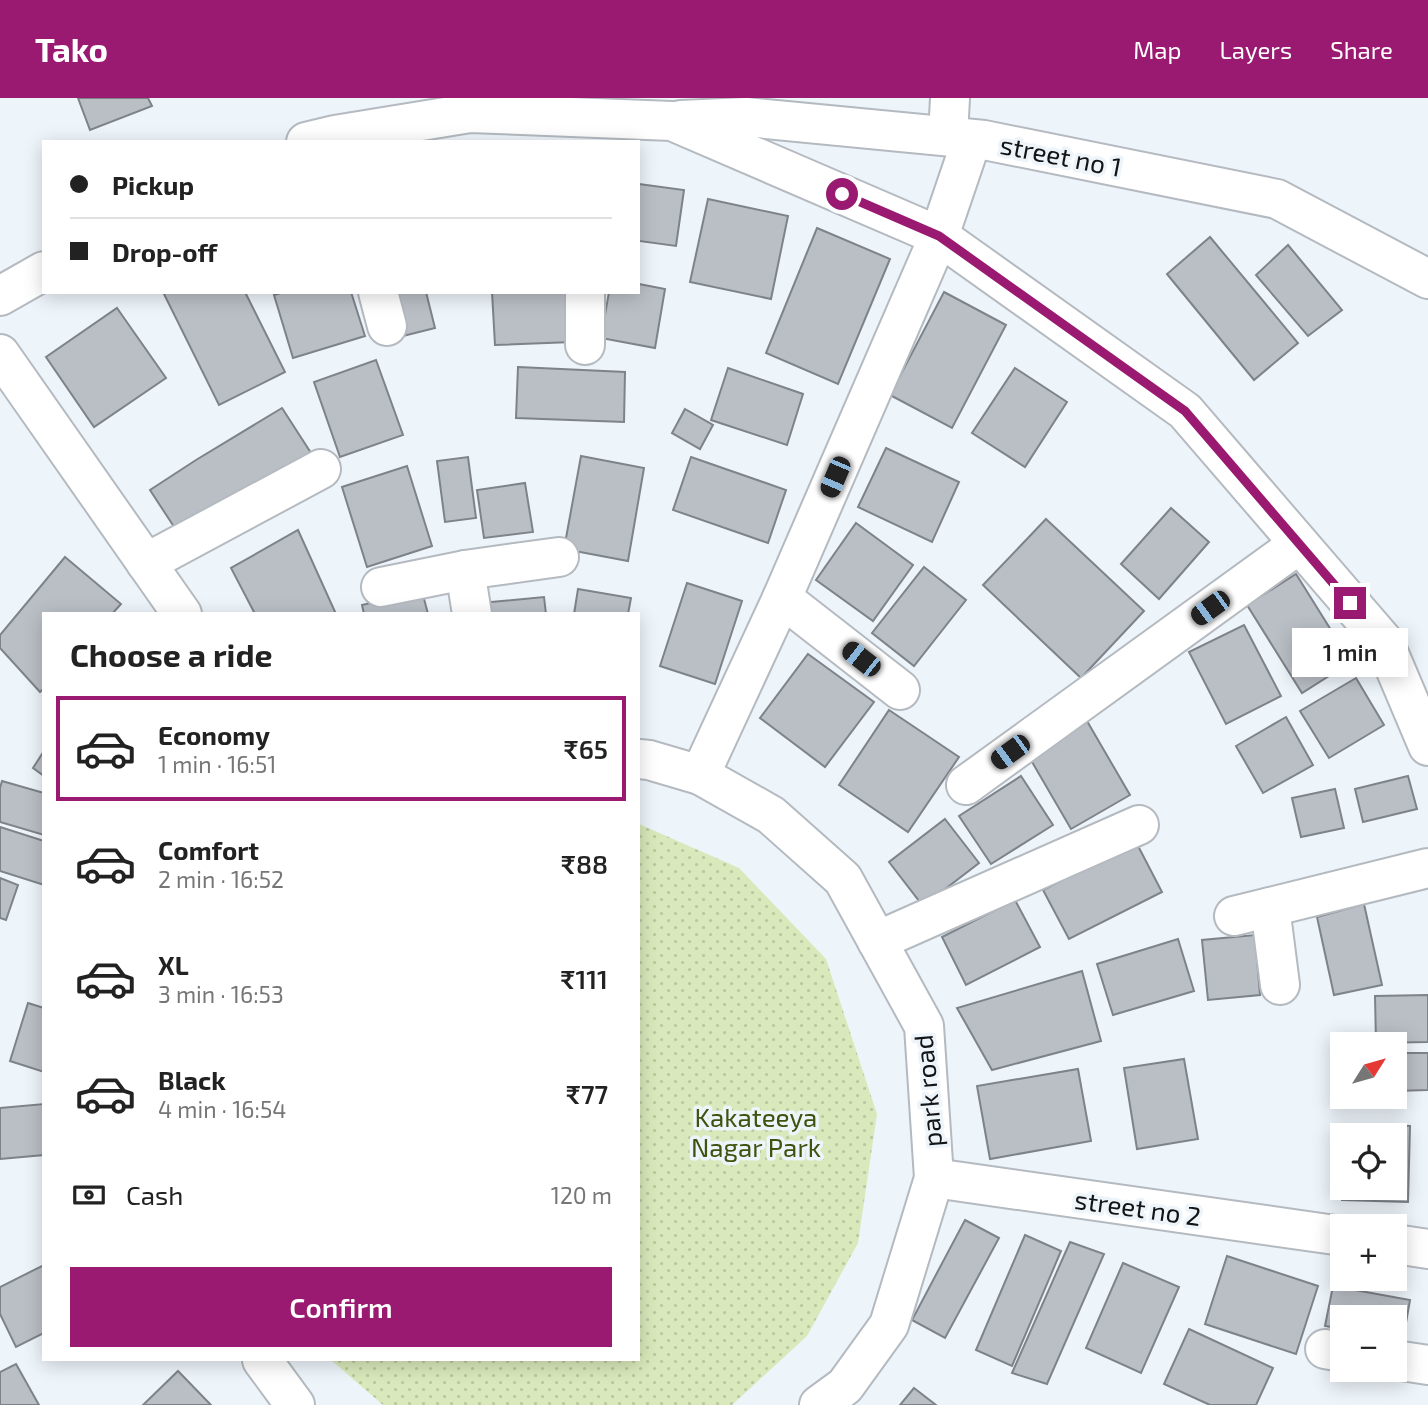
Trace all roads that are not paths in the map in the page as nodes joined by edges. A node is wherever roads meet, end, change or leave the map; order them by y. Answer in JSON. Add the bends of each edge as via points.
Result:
{"nodes":[{"id":1,"x":950,"y":98,"type":"edge"},
{"id":2,"x":672,"y":121,"type":"junction"},
{"id":3,"x":583,"y":130,"type":"edge"},
{"id":4,"x":960,"y":137,"type":"junction"},
{"id":5,"x":326,"y":140,"type":"edge"},
{"id":6,"x":939,"y":236,"type":"junction"},
{"id":7,"x":42,"y":272,"type":"edge"},
{"id":8,"x":1428,"y":279,"type":"edge"},
{"id":9,"x":585,"y":294,"type":"edge"},
{"id":10,"x":0,"y":296,"type":"edge"},
{"id":11,"x":585,"y":345,"type":"dead end"},
{"id":12,"x":0,"y":354,"type":"edge"},
{"id":13,"x":321,"y":470,"type":"dead end"},
{"id":14,"x":1299,"y":544,"type":"junction"},
{"id":15,"x":559,"y":557,"type":"dead end"},
{"id":16,"x":146,"y":563,"type":"junction"},
{"id":17,"x":465,"y":570,"type":"junction"},
{"id":18,"x":381,"y":587,"type":"dead end"},
{"id":19,"x":782,"y":598,"type":"junction"},
{"id":20,"x":181,"y":612,"type":"edge"},
{"id":21,"x":472,"y":612,"type":"edge"},
{"id":22,"x":900,"y":690,"type":"dead end"},
{"id":23,"x":1428,"y":746,"type":"edge"},
{"id":24,"x":640,"y":759,"type":"edge"},
{"id":25,"x":700,"y":775,"type":"junction"},
{"id":26,"x":966,"y":785,"type":"dead end"},
{"id":27,"x":1139,"y":825,"type":"dead end"},
{"id":28,"x":1428,"y":868,"type":"edge"},
{"id":29,"x":877,"y":941,"type":"junction"},
{"id":30,"x":1279,"y":985,"type":"dead end"},
{"id":31,"x":934,"y":1178,"type":"junction"},
{"id":32,"x":1330,"y":1234,"type":"edge"},
{"id":33,"x":1407,"y":1245,"type":"edge"},
{"id":34,"x":1428,"y":1248,"type":"edge"},
{"id":35,"x":263,"y":1361,"type":"edge"},
{"id":36,"x":1407,"y":1362,"type":"edge"},
{"id":37,"x":1428,"y":1365,"type":"edge"},
{"id":38,"x":295,"y":1405,"type":"edge"},
{"id":39,"x":819,"y":1405,"type":"edge"}],
"edges":[{"from":1,"to":4,"type":"street"},
{"from":2,"to":3,"type":"street","name":"street no 1"},
{"from":2,"to":4,"type":"street","name":"street no 1","via":[[747,117]]},
{"from":2,"to":6,"type":"street"},
{"from":3,"to":5,"type":"street","name":"street no 1","via":[[470,113]]},
{"from":4,"to":6,"type":"street"},
{"from":4,"to":8,"type":"street","name":"street no 1","via":[[1277,199]]},
{"from":6,"to":14,"type":"street","via":[[1185,411]]},
{"from":6,"to":19,"type":"street"},
{"from":7,"to":10,"type":"street"},
{"from":9,"to":11,"type":"street"},
{"from":12,"to":16,"type":"street"},
{"from":13,"to":16,"type":"street"},
{"from":14,"to":23,"type":"street","via":[[1384,642]]},
{"from":14,"to":26,"type":"street"},
{"from":15,"to":17,"type":"street"},
{"from":16,"to":20,"type":"street"},
{"from":17,"to":18,"type":"street"},
{"from":17,"to":21,"type":"street"},
{"from":19,"to":22,"type":"street"},
{"from":19,"to":25,"type":"street"},
{"from":24,"to":25,"type":"street","name":"park road"},
{"from":25,"to":29,"type":"street","name":"park road","via":[[771,815],[843,879]]},
{"from":27,"to":29,"type":"street"},
{"from":28,"to":30,"type":"street","via":[[1252,911]]},
{"from":29,"to":31,"type":"street","name":"park road","via":[[924,1026]]},
{"from":31,"to":32,"type":"street","name":"street no 2"},
{"from":31,"to":39,"type":"street","name":"park road","via":[[889,1325],[845,1386]]},
{"from":33,"to":34,"type":"street"},
{"from":35,"to":38,"type":"street"},
{"from":36,"to":37,"type":"street"}]}
